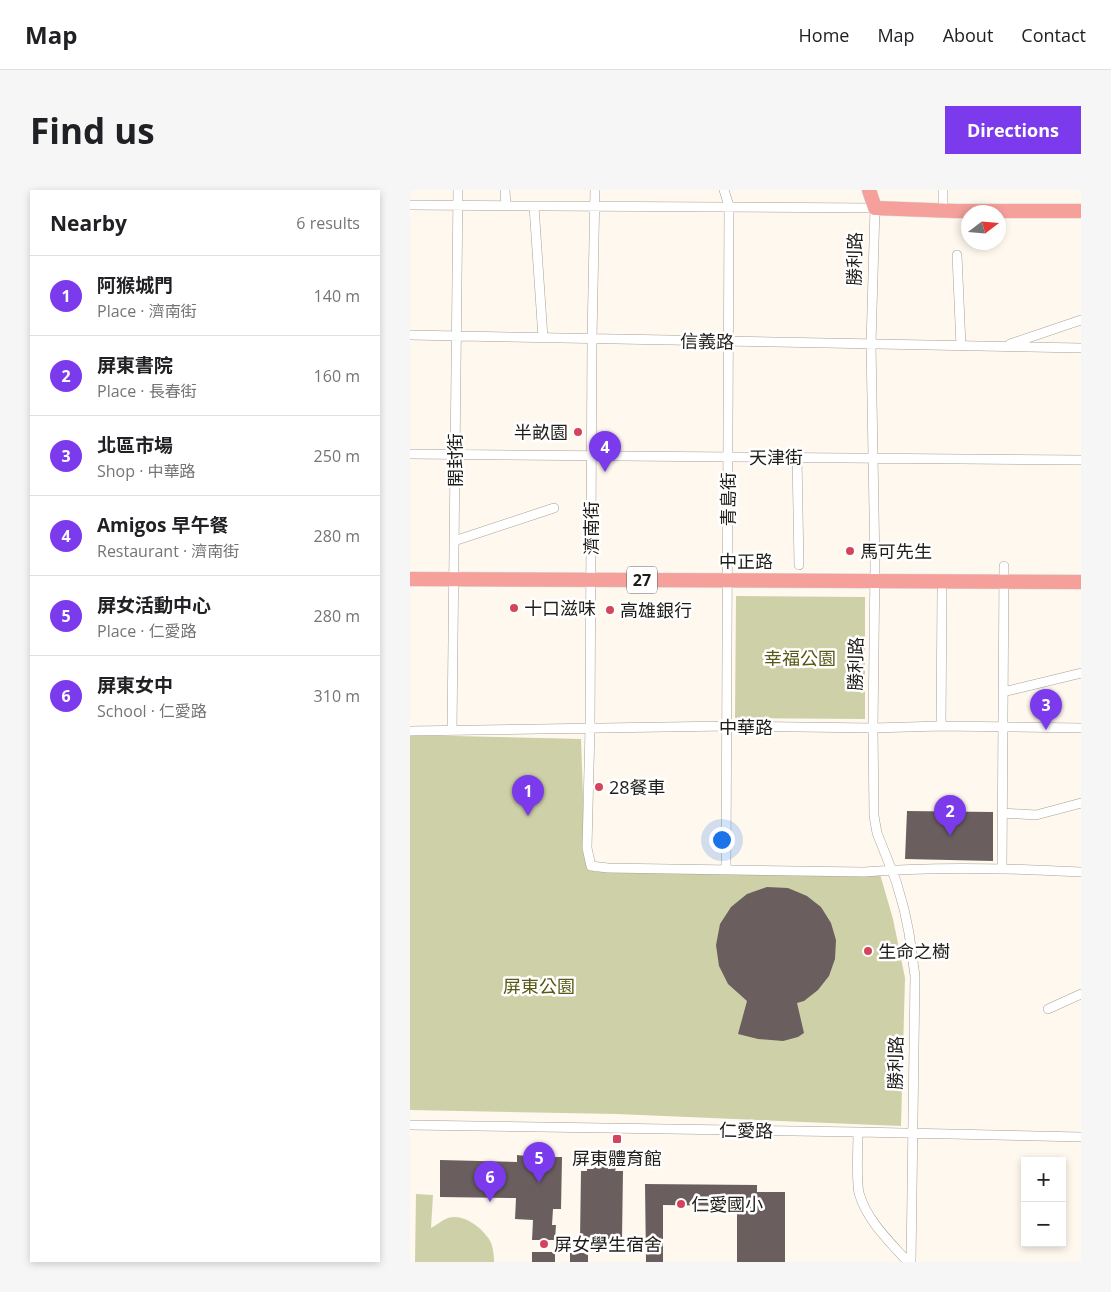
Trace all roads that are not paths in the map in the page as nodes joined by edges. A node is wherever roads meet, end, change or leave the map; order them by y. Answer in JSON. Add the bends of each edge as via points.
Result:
{"nodes":[{"id":1,"x":458,"y":190,"type":"edge"},
{"id":2,"x":505,"y":190,"type":"edge"},
{"id":3,"x":595,"y":190,"type":"edge"},
{"id":4,"x":724,"y":190,"type":"edge"},
{"id":5,"x":869,"y":190,"type":"edge"},
{"id":6,"x":943,"y":190,"type":"edge"},
{"id":7,"x":410,"y":205,"type":"edge"},
{"id":8,"x":458,"y":205,"type":"junction"},
{"id":9,"x":506,"y":206,"type":"junction"},
{"id":10,"x":534,"y":206,"type":"junction"},
{"id":11,"x":596,"y":206,"type":"junction"},
{"id":12,"x":729,"y":206,"type":"junction"},
{"id":13,"x":874,"y":208,"type":"junction"},
{"id":14,"x":943,"y":210,"type":"junction"},
{"id":15,"x":1081,"y":211,"type":"edge"},
{"id":16,"x":957,"y":255,"type":"dead end"},
{"id":17,"x":1081,"y":320,"type":"edge"},
{"id":18,"x":410,"y":335,"type":"edge"},
{"id":19,"x":455,"y":336,"type":"junction"},
{"id":20,"x":543,"y":338,"type":"junction"},
{"id":21,"x":592,"y":339,"type":"junction"},
{"id":22,"x":728,"y":342,"type":"junction"},
{"id":23,"x":871,"y":344,"type":"junction"},
{"id":24,"x":961,"y":346,"type":"junction"},
{"id":25,"x":1003,"y":347,"type":"junction"},
{"id":26,"x":1081,"y":348,"type":"edge"},
{"id":27,"x":410,"y":454,"type":"edge"},
{"id":28,"x":455,"y":454,"type":"junction"},
{"id":29,"x":591,"y":456,"type":"junction"},
{"id":30,"x":728,"y":457,"type":"junction"},
{"id":31,"x":797,"y":457,"type":"junction"},
{"id":32,"x":874,"y":457,"type":"junction"},
{"id":33,"x":1081,"y":460,"type":"edge"},
{"id":34,"x":554,"y":508,"type":"dead end"},
{"id":35,"x":454,"y":541,"type":"junction"},
{"id":36,"x":799,"y":565,"type":"dead end"},
{"id":37,"x":1004,"y":566,"type":"dead end"},
{"id":38,"x":410,"y":579,"type":"edge"},
{"id":39,"x":453,"y":579,"type":"junction"},
{"id":40,"x":590,"y":579,"type":"junction"},
{"id":41,"x":728,"y":580,"type":"junction"},
{"id":42,"x":875,"y":581,"type":"junction"},
{"id":43,"x":1004,"y":581,"type":"junction"},
{"id":44,"x":1081,"y":582,"type":"edge"},
{"id":45,"x":942,"y":591,"type":"dead end"},
{"id":46,"x":1081,"y":673,"type":"edge"},
{"id":47,"x":1003,"y":692,"type":"junction"},
{"id":48,"x":727,"y":726,"type":"junction"},
{"id":49,"x":941,"y":726,"type":"junction"},
{"id":50,"x":1003,"y":727,"type":"junction"},
{"id":51,"x":590,"y":728,"type":"junction"},
{"id":52,"x":873,"y":728,"type":"junction"},
{"id":53,"x":1081,"y":728,"type":"edge"},
{"id":54,"x":452,"y":730,"type":"junction"},
{"id":55,"x":410,"y":731,"type":"edge"},
{"id":56,"x":1081,"y":803,"type":"edge"},
{"id":57,"x":1002,"y":813,"type":"junction"},
{"id":58,"x":1002,"y":868,"type":"junction"},
{"id":59,"x":892,"y":869,"type":"junction"},
{"id":60,"x":726,"y":870,"type":"junction"},
{"id":61,"x":1081,"y":872,"type":"edge"},
{"id":62,"x":1081,"y":994,"type":"edge"},
{"id":63,"x":1048,"y":1009,"type":"dead end"},
{"id":64,"x":410,"y":1125,"type":"edge"},
{"id":65,"x":858,"y":1132,"type":"junction"},
{"id":66,"x":912,"y":1133,"type":"junction"},
{"id":67,"x":1081,"y":1137,"type":"edge"},
{"id":68,"x":910,"y":1262,"type":"edge"}],
"edges":[{"from":1,"to":8,"type":"street","name":"開封街"},
{"from":2,"to":9,"type":"street"},
{"from":3,"to":11,"type":"street","name":"濟南街"},
{"from":4,"to":12,"type":"street","name":"青島街"},
{"from":5,"to":13,"type":"main road","name":"勝利路"},
{"from":6,"to":14,"type":"street"},
{"from":7,"to":8,"type":"street"},
{"from":8,"to":9,"type":"street"},
{"from":8,"to":19,"type":"street","name":"開封街"},
{"from":9,"to":10,"type":"street"},
{"from":10,"to":11,"type":"street"},
{"from":10,"to":20,"type":"street"},
{"from":11,"to":12,"type":"street"},
{"from":11,"to":21,"type":"street","name":"濟南街"},
{"from":12,"to":13,"type":"street"},
{"from":12,"to":22,"type":"street","name":"青島街"},
{"from":13,"to":14,"type":"main road"},
{"from":13,"to":23,"type":"street","name":"勝利路"},
{"from":14,"to":15,"type":"main road"},
{"from":16,"to":24,"type":"street"},
{"from":17,"to":25,"type":"street","name":"信義路"},
{"from":18,"to":19,"type":"street","name":"信義路"},
{"from":19,"to":20,"type":"street","name":"信義路"},
{"from":19,"to":28,"type":"street","name":"開封街"},
{"from":20,"to":21,"type":"street","name":"信義路"},
{"from":21,"to":22,"type":"street","name":"信義路"},
{"from":21,"to":29,"type":"street","name":"濟南街"},
{"from":22,"to":23,"type":"street","name":"信義路"},
{"from":22,"to":30,"type":"street","name":"青島街"},
{"from":23,"to":24,"type":"street","name":"信義路"},
{"from":23,"to":32,"type":"street","name":"勝利路"},
{"from":24,"to":25,"type":"street","name":"信義路"},
{"from":25,"to":26,"type":"street","name":"信義路"},
{"from":27,"to":28,"type":"street","name":"天津街"},
{"from":28,"to":29,"type":"street","name":"天津街"},
{"from":28,"to":35,"type":"street","name":"開封街"},
{"from":29,"to":30,"type":"street","name":"天津街"},
{"from":29,"to":40,"type":"street","name":"濟南街"},
{"from":30,"to":31,"type":"street","name":"天津街"},
{"from":30,"to":41,"type":"street","name":"青島街"},
{"from":31,"to":32,"type":"street","name":"天津街"},
{"from":31,"to":36,"type":"street"},
{"from":32,"to":33,"type":"street","name":"天津街"},
{"from":32,"to":42,"type":"street","name":"勝利路"},
{"from":34,"to":35,"type":"street"},
{"from":35,"to":39,"type":"street","name":"開封街"},
{"from":37,"to":43,"type":"street"},
{"from":38,"to":39,"type":"main road","name":"中正路","number":"27"},
{"from":39,"to":40,"type":"main road","name":"中正路","number":"27"},
{"from":39,"to":54,"type":"street","name":"開封街"},
{"from":40,"to":41,"type":"main road","name":"中正路","number":"27"},
{"from":40,"to":51,"type":"street","name":"濟南街"},
{"from":41,"to":42,"type":"main road","name":"中正路","number":"27"},
{"from":41,"to":48,"type":"street","name":"青島街"},
{"from":42,"to":43,"type":"main road","name":"中正路","number":"27"},
{"from":42,"to":52,"type":"street","name":"勝利路"},
{"from":43,"to":44,"type":"main road","name":"中正路","number":"27"},
{"from":43,"to":47,"type":"street"},
{"from":45,"to":49,"type":"street"},
{"from":46,"to":47,"type":"street"},
{"from":47,"to":50,"type":"street"},
{"from":48,"to":51,"type":"street","name":"中華路"},
{"from":48,"to":52,"type":"street","name":"中華路"},
{"from":48,"to":60,"type":"street","name":"青島街"},
{"from":49,"to":50,"type":"street","name":"中華路"},
{"from":49,"to":52,"type":"street","name":"中華路"},
{"from":50,"to":53,"type":"street","name":"中華路"},
{"from":50,"to":57,"type":"street"},
{"from":51,"to":54,"type":"street","name":"中華路"},
{"from":51,"to":60,"type":"street","name":"濟南街","via":[[587,848],[591,866]]},
{"from":52,"to":59,"type":"street","name":"勝利路","via":[[874,822]]},
{"from":54,"to":55,"type":"street","name":"中華路"},
{"from":56,"to":57,"type":"street","via":[[1036,815]]},
{"from":57,"to":58,"type":"street"},
{"from":58,"to":59,"type":"street"},
{"from":58,"to":61,"type":"street"},
{"from":59,"to":60,"type":"street","via":[[864,872]]},
{"from":59,"to":66,"type":"street","name":"勝利路","via":[[906,919],[914,971]]},
{"from":62,"to":63,"type":"street"},
{"from":64,"to":65,"type":"street","name":"仁愛路"},
{"from":65,"to":66,"type":"street","name":"仁愛路"},
{"from":65,"to":68,"type":"street","via":[[859,1192],[867,1213]]},
{"from":66,"to":67,"type":"street","name":"仁愛路"},
{"from":66,"to":68,"type":"street","name":"勝利路"}]}
